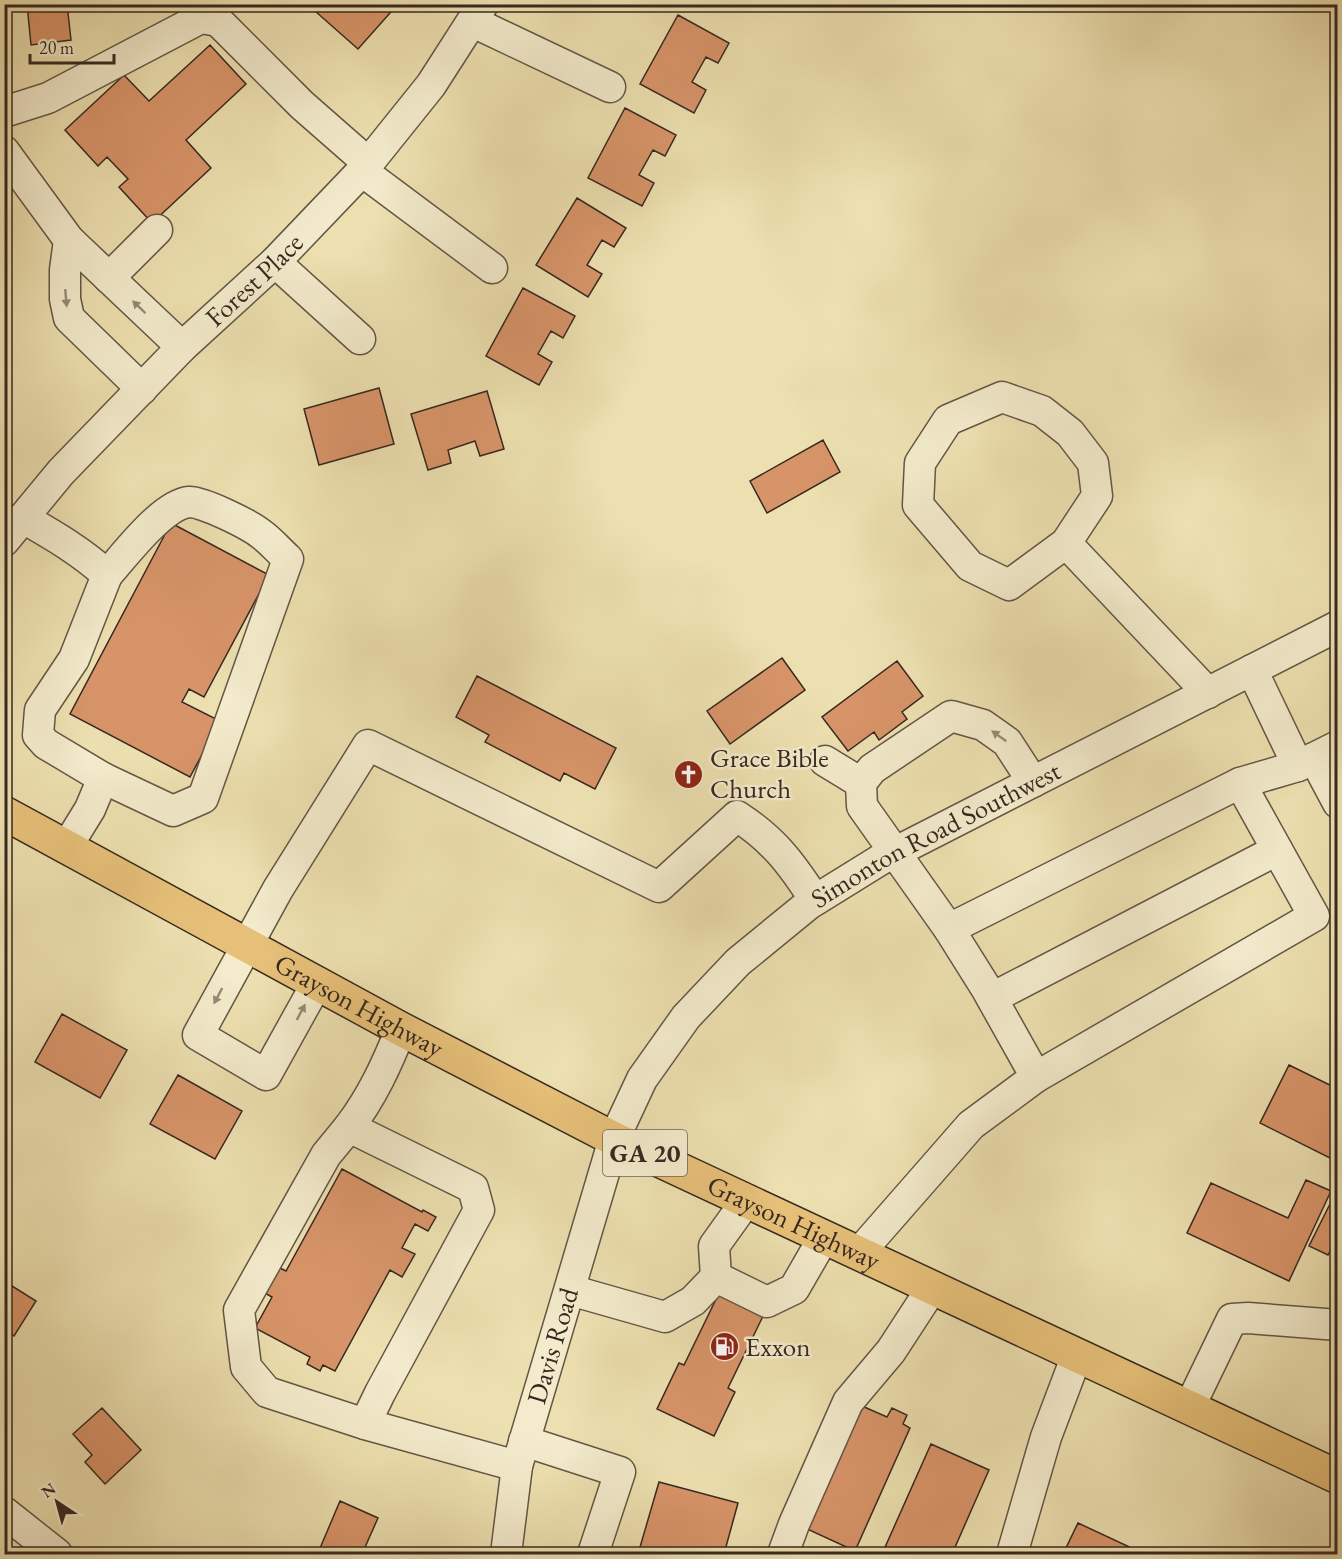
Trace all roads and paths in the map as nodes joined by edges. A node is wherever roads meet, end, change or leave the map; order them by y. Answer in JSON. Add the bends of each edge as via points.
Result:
{"nodes":[{"id":1,"x":478,"y":13,"type":"edge"},
{"id":2,"x":610,"y":87,"type":"dead end"},
{"id":3,"x":4,"y":112,"type":"edge"},
{"id":4,"x":4,"y":151,"type":"edge"},
{"id":5,"x":364,"y":166,"type":"junction"},
{"id":6,"x":157,"y":230,"type":"dead end"},
{"id":7,"x":69,"y":240,"type":"junction"},
{"id":8,"x":275,"y":262,"type":"junction"},
{"id":9,"x":492,"y":267,"type":"dead end"},
{"id":10,"x":109,"y":278,"type":"junction"},
{"id":11,"x":360,"y":339,"type":"dead end"},
{"id":12,"x":182,"y":347,"type":"junction"},
{"id":13,"x":142,"y":388,"type":"junction"},
{"id":14,"x":23,"y":518,"type":"junction"},
{"id":15,"x":4,"y":541,"type":"edge"},
{"id":16,"x":1066,"y":543,"type":"junction"},
{"id":17,"x":107,"y":575,"type":"junction"},
{"id":18,"x":1338,"y":626,"type":"edge"},
{"id":19,"x":1252,"y":670,"type":"junction"},
{"id":20,"x":1208,"y":693,"type":"junction"},
{"id":21,"x":1317,"y":757,"type":"edge"},
{"id":22,"x":825,"y":761,"type":"dead end"},
{"id":23,"x":103,"y":778,"type":"junction"},
{"id":24,"x":1033,"y":782,"type":"junction"},
{"id":25,"x":861,"y":783,"type":"junction"},
{"id":26,"x":1240,"y":783,"type":"junction"},
{"id":27,"x":1338,"y":803,"type":"edge"},
{"id":28,"x":4,"y":813,"type":"edge"},
{"id":29,"x":66,"y":848,"type":"junction"},
{"id":30,"x":1278,"y":850,"type":"junction"},
{"id":31,"x":894,"y":853,"type":"junction"},
{"id":32,"x":815,"y":900,"type":"junction"},
{"id":33,"x":949,"y":928,"type":"junction"},
{"id":34,"x":246,"y":945,"type":"junction"},
{"id":35,"x":317,"y":983,"type":"junction"},
{"id":36,"x":992,"y":998,"type":"junction"},
{"id":37,"x":400,"y":1029,"type":"junction"},
{"id":38,"x":1036,"y":1077,"type":"junction"},
{"id":39,"x":349,"y":1126,"type":"junction"},
{"id":40,"x":614,"y":1139,"type":"junction"},
{"id":41,"x":747,"y":1200,"type":"junction"},
{"id":42,"x":291,"y":1215,"type":"junction"},
{"id":43,"x":824,"y":1237,"type":"junction"},
{"id":44,"x":859,"y":1253,"type":"junction"},
{"id":45,"x":716,"y":1277,"type":"junction"},
{"id":46,"x":932,"y":1288,"type":"junction"},
{"id":47,"x":570,"y":1290,"type":"junction"},
{"id":48,"x":241,"y":1320,"type":"junction"},
{"id":49,"x":1338,"y":1325,"type":"edge"},
{"id":50,"x":1077,"y":1355,"type":"junction"},
{"id":51,"x":1189,"y":1408,"type":"junction"},
{"id":52,"x":365,"y":1424,"type":"junction"},
{"id":53,"x":520,"y":1453,"type":"junction"},
{"id":54,"x":1338,"y":1477,"type":"edge"},
{"id":55,"x":4,"y":1512,"type":"edge"},
{"id":56,"x":57,"y":1554,"type":"edge"},
{"id":57,"x":506,"y":1554,"type":"edge"},
{"id":58,"x":593,"y":1554,"type":"edge"},
{"id":59,"x":783,"y":1554,"type":"edge"},
{"id":60,"x":1012,"y":1554,"type":"edge"}],
"edges":[{"from":1,"to":2,"type":"street"},
{"from":1,"to":5,"type":"street","name":"Forest Place","via":[[431,85]]},
{"from":3,"to":5,"type":"street","via":[[48,98],[201,18],[218,21]]},
{"from":4,"to":7,"type":"street"},
{"from":5,"to":8,"type":"street","name":"Forest Place"},
{"from":5,"to":9,"type":"street"},
{"from":6,"to":10,"type":"street"},
{"from":7,"to":10,"type":"street"},
{"from":7,"to":13,"type":"street","one_way":true,"via":[[65,270],[69,318]]},
{"from":8,"to":11,"type":"street"},
{"from":8,"to":12,"type":"street","name":"Forest Place"},
{"from":12,"to":10,"type":"street","one_way":true},
{"from":12,"to":13,"type":"street","name":"Forest Place"},
{"from":13,"to":14,"type":"street","name":"Forest Place","via":[[61,472]]},
{"from":14,"to":15,"type":"street","name":"Forest Place"},
{"from":14,"to":17,"type":"street","via":[[60,539]]},
{"from":16,"to":16,"type":"street","via":[[1009,585],[970,566],[918,505],[920,463],[948,420],[1002,397],[1042,411],[1070,433],[1093,463],[1097,496]]},
{"from":16,"to":20,"type":"street"},
{"from":17,"to":23,"type":"street","via":[[74,659],[40,710],[38,724],[38,735],[46,744]]},
{"from":17,"to":23,"type":"street","via":[[168,511],[190,502],[208,506],[261,533],[288,560],[202,798],[173,811]]},
{"from":18,"to":19,"type":"street","name":"Simonton Road Southwest"},
{"from":19,"to":20,"type":"street","name":"Simonton Road Southwest"},
{"from":19,"to":21,"type":"street"},
{"from":20,"to":24,"type":"street","name":"Simonton Road Southwest"},
{"from":21,"to":26,"type":"street"},
{"from":21,"to":27,"type":"street"},
{"from":22,"to":25,"type":"street"},
{"from":23,"to":29,"type":"street","via":[[90,810]]},
{"from":24,"to":25,"type":"street","one_way":true,"via":[[1007,742],[983,725],[951,716],[872,769]]},
{"from":24,"to":31,"type":"street","name":"Simonton Road Southwest"},
{"from":25,"to":31,"type":"street","via":[[862,806]]},
{"from":26,"to":30,"type":"street"},
{"from":26,"to":33,"type":"street"},
{"from":28,"to":29,"type":"main road","name":"Grayson Highway","number":"GA 20"},
{"from":29,"to":34,"type":"main road","name":"Grayson Highway","number":"GA 20"},
{"from":30,"to":36,"type":"street"},
{"from":30,"to":38,"type":"street","via":[[1314,916]]},
{"from":31,"to":32,"type":"street","name":"Simonton Road Southwest"},
{"from":31,"to":33,"type":"street"},
{"from":32,"to":34,"type":"street","via":[[790,862],[760,831],[737,816],[659,886],[368,745]]},
{"from":32,"to":40,"type":"street","name":"Simonton Road Southwest","via":[[738,962],[686,1017],[642,1079]]},
{"from":33,"to":36,"type":"street"},
{"from":34,"to":35,"type":"main road","name":"Grayson Highway","number":"GA 20"},
{"from":34,"to":35,"type":"street","one_way":true,"via":[[198,1035],[266,1075]]},
{"from":35,"to":37,"type":"main road","name":"Grayson Highway","number":"GA 20"},
{"from":36,"to":38,"type":"street"},
{"from":37,"to":39,"type":"street","via":[[383,1072]]},
{"from":37,"to":40,"type":"main road","name":"Grayson Highway","number":"GA 20"},
{"from":38,"to":44,"type":"street","via":[[971,1125]]},
{"from":39,"to":42,"type":"street","via":[[326,1155]]},
{"from":39,"to":52,"type":"street","via":[[473,1188],[479,1210]]},
{"from":40,"to":41,"type":"main road","name":"Grayson Highway","number":"GA 20"},
{"from":40,"to":47,"type":"street","name":"Davis Road"},
{"from":41,"to":43,"type":"main road","name":"Grayson Highway","number":"GA 20"},
{"from":41,"to":45,"type":"street","via":[[714,1246]]},
{"from":42,"to":48,"type":"street","via":[[239,1310]]},
{"from":42,"to":48,"type":"street","via":[[293,1238],[251,1317]]},
{"from":43,"to":44,"type":"main road","name":"Grayson Highway","number":"GA 20"},
{"from":43,"to":45,"type":"street","via":[[794,1289],[768,1302]]},
{"from":44,"to":46,"type":"main road","name":"Grayson Highway","number":"GA 20"},
{"from":45,"to":47,"type":"street","via":[[693,1301],[665,1317]]},
{"from":46,"to":50,"type":"main road","name":"Grayson Highway","number":"GA 20"},
{"from":46,"to":59,"type":"street","via":[[891,1351],[848,1402]]},
{"from":47,"to":53,"type":"street","name":"Davis Road"},
{"from":48,"to":52,"type":"street","via":[[246,1367],[267,1392]]},
{"from":49,"to":51,"type":"street","via":[[1232,1319]]},
{"from":50,"to":51,"type":"main road","name":"Grayson Highway","number":"GA 20"},
{"from":50,"to":60,"type":"street","via":[[1046,1437]]},
{"from":51,"to":54,"type":"main road","name":"Grayson Highway","number":"GA 20"},
{"from":52,"to":53,"type":"street"},
{"from":53,"to":57,"type":"street","name":"Davis Road"},
{"from":53,"to":58,"type":"street","via":[[620,1472]]},
{"from":55,"to":56,"type":"street"}]}
